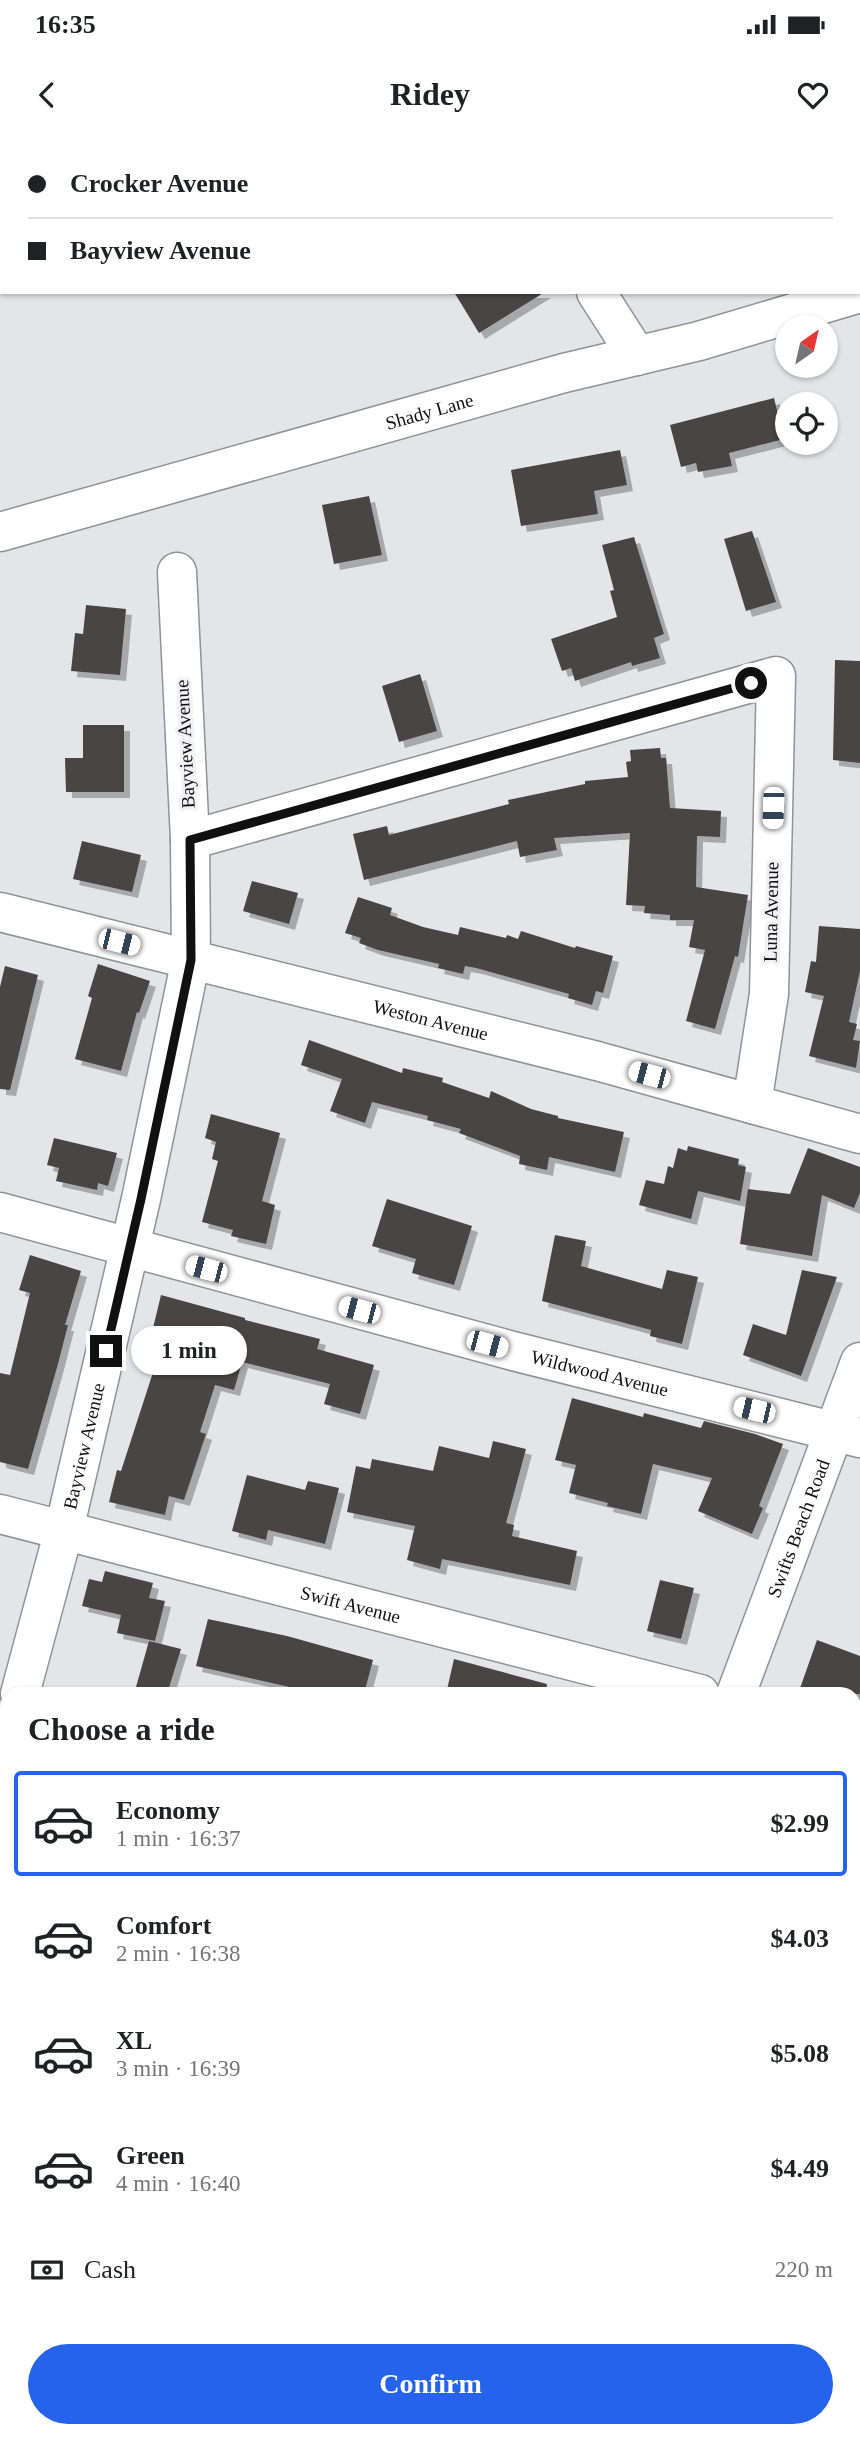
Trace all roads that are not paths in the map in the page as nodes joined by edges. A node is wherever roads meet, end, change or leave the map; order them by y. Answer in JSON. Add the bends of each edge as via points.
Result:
{"nodes":[{"id":1,"x":597,"y":294,"type":"edge"},
{"id":2,"x":857,"y":294,"type":"edge"},
{"id":3,"x":637,"y":356,"type":"junction"},
{"id":4,"x":0,"y":532,"type":"edge"},
{"id":5,"x":177,"y":572,"type":"dead end"},
{"id":6,"x":190,"y":840,"type":"junction"},
{"id":7,"x":0,"y":912,"type":"edge"},
{"id":8,"x":191,"y":960,"type":"junction"},
{"id":9,"x":752,"y":1104,"type":"junction"},
{"id":10,"x":860,"y":1134,"type":"edge"},
{"id":11,"x":0,"y":1212,"type":"edge"},
{"id":12,"x":130,"y":1248,"type":"junction"},
{"id":13,"x":860,"y":1362,"type":"edge"},
{"id":14,"x":847,"y":1434,"type":"edge"},
{"id":15,"x":0,"y":1514,"type":"edge"},
{"id":16,"x":64,"y":1530,"type":"junction"},
{"id":17,"x":22,"y":1687,"type":"edge"},
{"id":18,"x":674,"y":1687,"type":"edge"},
{"id":19,"x":739,"y":1687,"type":"edge"}],
"edges":[{"from":1,"to":3,"type":"street"},
{"from":2,"to":3,"type":"street","name":"Shady Lane"},
{"from":3,"to":4,"type":"street","name":"Shady Lane"},
{"from":5,"to":6,"type":"street","name":"Bayview Avenue"},
{"from":6,"to":8,"type":"street","name":"Bayview Avenue"},
{"from":6,"to":9,"type":"street","name":"Luna Avenue","via":[[776,676],[769,993]]},
{"from":7,"to":8,"type":"street","name":"Weston Avenue"},
{"from":8,"to":9,"type":"street","name":"Weston Avenue"},
{"from":8,"to":12,"type":"street","name":"Bayview Avenue"},
{"from":9,"to":10,"type":"street","name":"Weston Avenue"},
{"from":11,"to":12,"type":"street","name":"Wildwood Avenue"},
{"from":12,"to":14,"type":"street","name":"Wildwood Avenue","via":[[513,1351]]},
{"from":12,"to":16,"type":"street","name":"Bayview Avenue"},
{"from":13,"to":14,"type":"street","name":"Swifts Beach Road"},
{"from":14,"to":19,"type":"street","name":"Swifts Beach Road"},
{"from":15,"to":16,"type":"street","name":"Swift Avenue"},
{"from":16,"to":17,"type":"street","name":"Bayview Avenue"},
{"from":16,"to":18,"type":"street","name":"Swift Avenue"}]}
